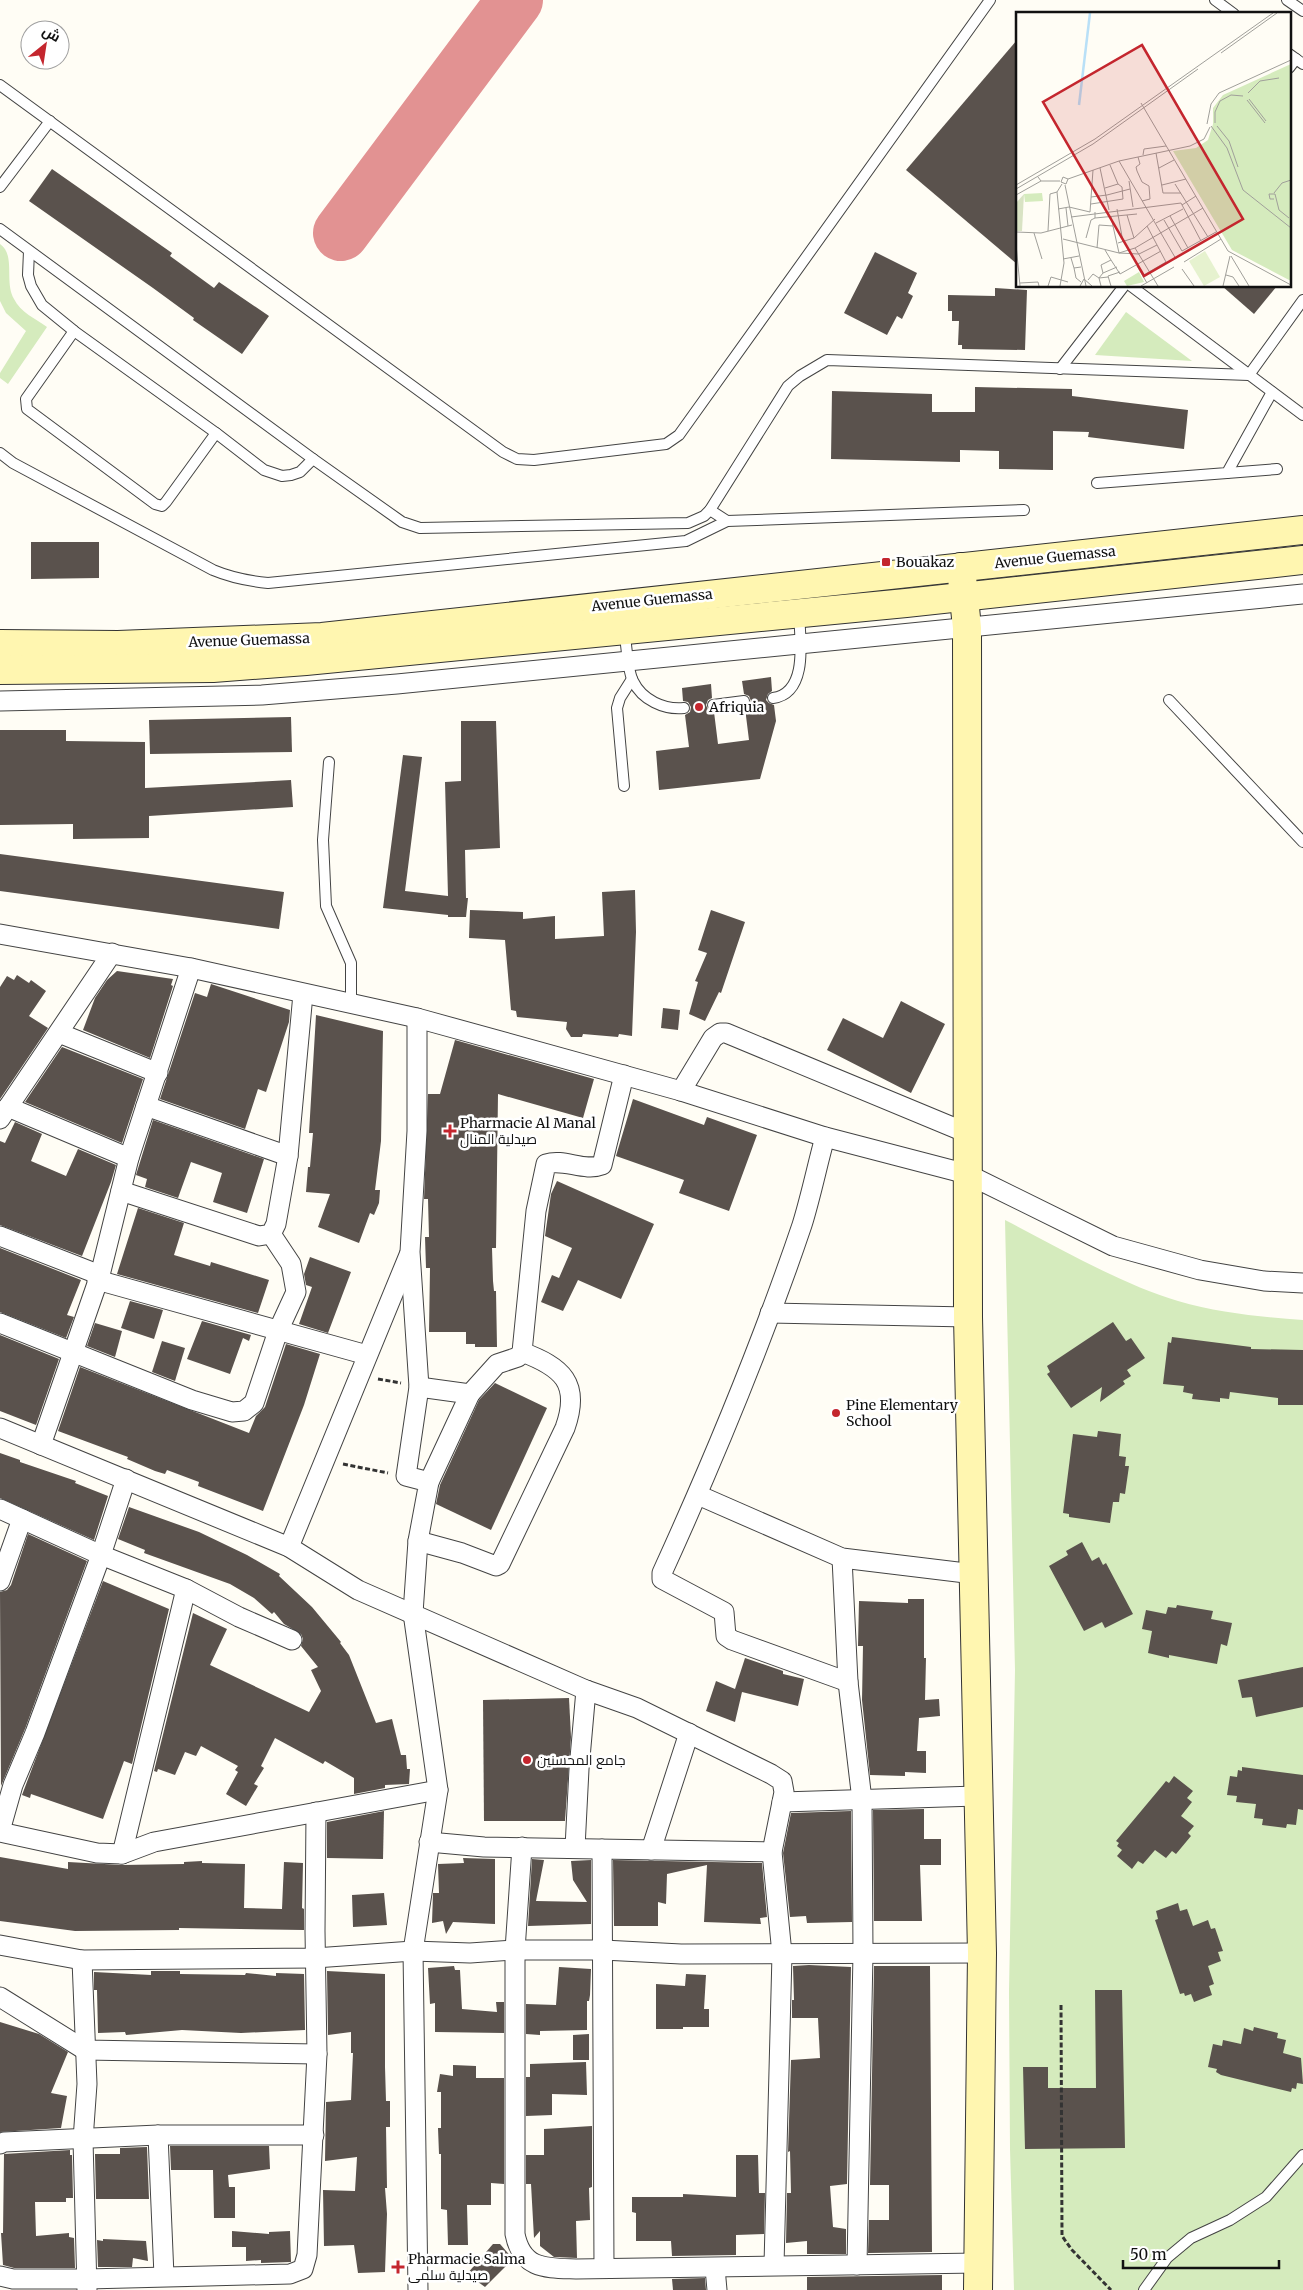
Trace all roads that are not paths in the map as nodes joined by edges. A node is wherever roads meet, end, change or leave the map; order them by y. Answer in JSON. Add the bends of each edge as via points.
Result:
{"nodes":[{"id":1,"x":990,"y":0,"type":"edge"},
{"id":2,"x":1215,"y":0,"type":"edge"},
{"id":3,"x":1287,"y":0,"type":"edge"},
{"id":4,"x":1303,"y":11,"type":"edge"},
{"id":5,"x":1231,"y":12,"type":"edge"},
{"id":6,"x":0,"y":85,"type":"edge"},
{"id":7,"x":50,"y":121,"type":"junction"},
{"id":8,"x":0,"y":187,"type":"edge"},
{"id":9,"x":0,"y":229,"type":"edge"},
{"id":10,"x":29,"y":251,"type":"junction"},
{"id":11,"x":1122,"y":288,"type":"edge"},
{"id":12,"x":1134,"y":288,"type":"edge"},
{"id":13,"x":1303,"y":300,"type":"edge"},
{"id":14,"x":74,"y":331,"type":"junction"},
{"id":15,"x":1060,"y":369,"type":"junction"},
{"id":16,"x":1250,"y":375,"type":"junction"},
{"id":17,"x":1272,"y":392,"type":"junction"},
{"id":18,"x":1303,"y":415,"type":"edge"},
{"id":19,"x":216,"y":433,"type":"junction"},
{"id":20,"x":0,"y":454,"type":"edge"},
{"id":21,"x":313,"y":459,"type":"junction"},
{"id":22,"x":1277,"y":469,"type":"dead end"},
{"id":23,"x":1227,"y":473,"type":"junction"},
{"id":24,"x":1097,"y":483,"type":"dead end"},
{"id":25,"x":710,"y":510,"type":"junction"},
{"id":26,"x":1024,"y":510,"type":"dead end"},
{"id":27,"x":727,"y":521,"type":"junction"},
{"id":28,"x":1303,"y":530,"type":"edge"},
{"id":29,"x":1303,"y":560,"type":"edge"},
{"id":30,"x":961,"y":567,"type":"junction"},
{"id":31,"x":1303,"y":594,"type":"edge"},
{"id":32,"x":964,"y":596,"type":"junction"},
{"id":33,"x":798,"y":613,"type":"junction"},
{"id":34,"x":967,"y":628,"type":"junction"},
{"id":35,"x":624,"y":630,"type":"junction"},
{"id":36,"x":801,"y":643,"type":"junction"},
{"id":37,"x":0,"y":644,"type":"edge"},
{"id":38,"x":630,"y":660,"type":"junction"},
{"id":39,"x":0,"y":670,"type":"edge"},
{"id":40,"x":632,"y":680,"type":"junction"},
{"id":41,"x":773,"y":698,"type":"dead end"},
{"id":42,"x":1169,"y":700,"type":"dead end"},
{"id":43,"x":0,"y":701,"type":"edge"},
{"id":44,"x":744,"y":701,"type":"dead end"},
{"id":45,"x":713,"y":705,"type":"dead end"},
{"id":46,"x":684,"y":708,"type":"dead end"},
{"id":47,"x":329,"y":762,"type":"dead end"},
{"id":48,"x":624,"y":786,"type":"dead end"},
{"id":49,"x":1303,"y":842,"type":"edge"},
{"id":50,"x":0,"y":934,"type":"edge"},
{"id":51,"x":112,"y":953,"type":"junction"},
{"id":52,"x":191,"y":968,"type":"junction"},
{"id":53,"x":302,"y":994,"type":"junction"},
{"id":54,"x":351,"y":1004,"type":"junction"},
{"id":55,"x":417,"y":1018,"type":"junction"},
{"id":56,"x":59,"y":1033,"type":"junction"},
{"id":57,"x":158,"y":1073,"type":"junction"},
{"id":58,"x":624,"y":1075,"type":"junction"},
{"id":59,"x":681,"y":1091,"type":"junction"},
{"id":60,"x":146,"y":1106,"type":"junction"},
{"id":61,"x":4,"y":1113,"type":"edge"},
{"id":62,"x":967,"y":1133,"type":"junction"},
{"id":63,"x":825,"y":1137,"type":"junction"},
{"id":64,"x":288,"y":1156,"type":"junction"},
{"id":65,"x":130,"y":1158,"type":"junction"},
{"id":66,"x":967,"y":1174,"type":"junction"},
{"id":67,"x":121,"y":1191,"type":"junction"},
{"id":68,"x":271,"y":1234,"type":"junction"},
{"id":69,"x":0,"y":1236,"type":"edge"},
{"id":70,"x":410,"y":1252,"type":"junction"},
{"id":71,"x":99,"y":1278,"type":"junction"},
{"id":72,"x":1303,"y":1283,"type":"edge"},
{"id":73,"x":770,"y":1313,"type":"junction"},
{"id":74,"x":968,"y":1317,"type":"junction"},
{"id":75,"x":0,"y":1323,"type":"edge"},
{"id":76,"x":278,"y":1331,"type":"junction"},
{"id":77,"x":522,"y":1352,"type":"junction"},
{"id":78,"x":72,"y":1354,"type":"junction"},
{"id":79,"x":367,"y":1355,"type":"junction"},
{"id":80,"x":419,"y":1387,"type":"junction"},
{"id":81,"x":470,"y":1394,"type":"junction"},
{"id":82,"x":0,"y":1428,"type":"edge"},
{"id":83,"x":41,"y":1446,"type":"junction"},
{"id":84,"x":126,"y":1478,"type":"junction"},
{"id":85,"x":429,"y":1482,"type":"junction"},
{"id":86,"x":698,"y":1495,"type":"junction"},
{"id":87,"x":0,"y":1509,"type":"edge"},
{"id":88,"x":22,"y":1519,"type":"junction"},
{"id":89,"x":418,"y":1541,"type":"junction"},
{"id":90,"x":289,"y":1547,"type":"junction"},
{"id":91,"x":101,"y":1555,"type":"junction"},
{"id":92,"x":842,"y":1558,"type":"junction"},
{"id":93,"x":974,"y":1574,"type":"junction"},
{"id":94,"x":0,"y":1581,"type":"edge"},
{"id":95,"x":186,"y":1589,"type":"junction"},
{"id":96,"x":412,"y":1613,"type":"junction"},
{"id":97,"x":292,"y":1640,"type":"dead end"},
{"id":98,"x":848,"y":1682,"type":"junction"},
{"id":99,"x":586,"y":1690,"type":"junction"},
{"id":100,"x":689,"y":1732,"type":"junction"},
{"id":101,"x":438,"y":1790,"type":"junction"},
{"id":102,"x":977,"y":1796,"type":"junction"},
{"id":103,"x":862,"y":1800,"type":"junction"},
{"id":104,"x":782,"y":1802,"type":"junction"},
{"id":105,"x":316,"y":1812,"type":"junction"},
{"id":106,"x":0,"y":1832,"type":"edge"},
{"id":107,"x":429,"y":1842,"type":"junction"},
{"id":108,"x":522,"y":1847,"type":"junction"},
{"id":109,"x":575,"y":1848,"type":"junction"},
{"id":110,"x":602,"y":1849,"type":"junction"},
{"id":111,"x":651,"y":1850,"type":"junction"},
{"id":112,"x":772,"y":1852,"type":"junction"},
{"id":113,"x":122,"y":1854,"type":"junction"},
{"id":114,"x":0,"y":1945,"type":"edge"},
{"id":115,"x":515,"y":1950,"type":"junction"},
{"id":116,"x":602,"y":1950,"type":"junction"},
{"id":117,"x":413,"y":1951,"type":"junction"},
{"id":118,"x":863,"y":1953,"type":"junction"},
{"id":119,"x":982,"y":1953,"type":"junction"},
{"id":120,"x":782,"y":1954,"type":"junction"},
{"id":121,"x":315,"y":1958,"type":"junction"},
{"id":122,"x":82,"y":1960,"type":"junction"},
{"id":123,"x":0,"y":1997,"type":"edge"},
{"id":124,"x":85,"y":2050,"type":"junction"},
{"id":125,"x":317,"y":2054,"type":"junction"},
{"id":126,"x":158,"y":2135,"type":"junction"},
{"id":127,"x":314,"y":2135,"type":"junction"},
{"id":128,"x":83,"y":2140,"type":"junction"},
{"id":129,"x":0,"y":2144,"type":"edge"},
{"id":130,"x":1303,"y":2155,"type":"edge"},
{"id":131,"x":978,"y":2263,"type":"junction"},
{"id":132,"x":774,"y":2265,"type":"junction"},
{"id":133,"x":857,"y":2265,"type":"junction"},
{"id":134,"x":604,"y":2268,"type":"junction"},
{"id":135,"x":716,"y":2268,"type":"junction"},
{"id":136,"x":0,"y":2276,"type":"edge"},
{"id":137,"x":164,"y":2276,"type":"junction"},
{"id":138,"x":87,"y":2285,"type":"edge"},
{"id":139,"x":418,"y":2290,"type":"edge"},
{"id":140,"x":717,"y":2290,"type":"edge"},
{"id":141,"x":978,"y":2290,"type":"edge"},
{"id":142,"x":1144,"y":2290,"type":"edge"}],
"edges":[{"from":1,"to":7,"type":"lane","via":[[679,435],[658,445],[534,460],[511,457]]},
{"from":2,"to":5,"type":"lane"},
{"from":3,"to":4,"type":"lane"},
{"from":6,"to":7,"type":"lane"},
{"from":7,"to":8,"type":"lane"},
{"from":9,"to":10,"type":"lane"},
{"from":10,"to":14,"type":"lane","via":[[31,286],[42,304]]},
{"from":10,"to":21,"type":"lane"},
{"from":11,"to":15,"type":"lane"},
{"from":12,"to":16,"type":"lane"},
{"from":13,"to":16,"type":"lane"},
{"from":14,"to":19,"type":"lane"},
{"from":14,"to":19,"type":"lane","via":[[26,399],[27,409],[156,504],[162,506],[166,502]]},
{"from":15,"to":16,"type":"lane"},
{"from":15,"to":25,"type":"lane","via":[[827,360],[788,386]]},
{"from":16,"to":17,"type":"lane"},
{"from":17,"to":18,"type":"lane"},
{"from":17,"to":23,"type":"lane"},
{"from":19,"to":21,"type":"lane","via":[[272,474],[291,476]]},
{"from":20,"to":27,"type":"lane","via":[[213,570],[254,582],[686,541]]},
{"from":21,"to":25,"type":"lane","via":[[402,522],[420,528],[680,524],[696,520]]},
{"from":22,"to":23,"type":"lane"},
{"from":23,"to":24,"type":"lane"},
{"from":25,"to":27,"type":"lane"},
{"from":26,"to":27,"type":"lane"},
{"from":28,"to":30,"type":"main road","name":"Avenue Guemassa"},
{"from":29,"to":32,"type":"main road","name":"Avenue Guemassa"},
{"from":30,"to":32,"type":"main road"},
{"from":30,"to":37,"type":"main road","name":"Avenue Guemassa","via":[[322,637],[118,646]]},
{"from":31,"to":34,"type":"street"},
{"from":32,"to":33,"type":"main road","name":"Avenue Guemassa"},
{"from":32,"to":34,"type":"main road"},
{"from":33,"to":35,"type":"main road","name":"Avenue Guemassa"},
{"from":33,"to":36,"type":"lane"},
{"from":34,"to":36,"type":"street"},
{"from":34,"to":62,"type":"main road"},
{"from":35,"to":38,"type":"lane"},
{"from":35,"to":39,"type":"main road","name":"Avenue Guemassa","via":[[306,662],[213,668]]},
{"from":36,"to":38,"type":"street"},
{"from":36,"to":41,"type":"lane","via":[[801,661],[794,683],[786,693]]},
{"from":38,"to":40,"type":"lane"},
{"from":38,"to":43,"type":"street","via":[[262,695]]},
{"from":40,"to":46,"type":"lane","via":[[647,698],[657,704]]},
{"from":40,"to":48,"type":"lane","via":[[617,708]]},
{"from":42,"to":49,"type":"lane"},
{"from":44,"to":45,"type":"lane"},
{"from":47,"to":54,"type":"lane","via":[[323,840],[326,906],[351,962]]},
{"from":50,"to":51,"type":"street"},
{"from":51,"to":52,"type":"street"},
{"from":51,"to":56,"type":"street"},
{"from":52,"to":53,"type":"street"},
{"from":52,"to":57,"type":"street"},
{"from":53,"to":54,"type":"street"},
{"from":53,"to":64,"type":"street"},
{"from":54,"to":55,"type":"street"},
{"from":55,"to":58,"type":"street"},
{"from":55,"to":70,"type":"street","via":[[418,1094]]},
{"from":56,"to":57,"type":"street"},
{"from":56,"to":61,"type":"street"},
{"from":57,"to":60,"type":"street"},
{"from":58,"to":59,"type":"street"},
{"from":58,"to":77,"type":"street","via":[[602,1165],[595,1168],[554,1162],[546,1164],[536,1211]]},
{"from":59,"to":62,"type":"street","via":[[713,1038],[726,1033]]},
{"from":59,"to":63,"type":"street"},
{"from":60,"to":64,"type":"street"},
{"from":60,"to":65,"type":"street"},
{"from":61,"to":65,"type":"street"},
{"from":62,"to":66,"type":"main road"},
{"from":63,"to":66,"type":"street"},
{"from":63,"to":73,"type":"street","via":[[803,1223]]},
{"from":64,"to":68,"type":"street","via":[[276,1224]]},
{"from":65,"to":67,"type":"street"},
{"from":66,"to":72,"type":"street","via":[[1113,1246],[1200,1270],[1264,1281]]},
{"from":66,"to":74,"type":"main road"},
{"from":67,"to":68,"type":"street","via":[[259,1236]]},
{"from":67,"to":71,"type":"street"},
{"from":68,"to":76,"type":"street","via":[[291,1264],[296,1292]]},
{"from":69,"to":71,"type":"street"},
{"from":70,"to":79,"type":"street"},
{"from":70,"to":80,"type":"street"},
{"from":71,"to":76,"type":"street"},
{"from":71,"to":78,"type":"street"},
{"from":73,"to":74,"type":"street"},
{"from":73,"to":86,"type":"street"},
{"from":74,"to":93,"type":"main road"},
{"from":75,"to":78,"type":"street"},
{"from":76,"to":78,"type":"street","via":[[254,1403],[244,1411],[232,1412],[192,1400]]},
{"from":76,"to":79,"type":"street"},
{"from":77,"to":81,"type":"street","via":[[518,1357],[497,1364]]},
{"from":77,"to":89,"type":"street","via":[[541,1359],[564,1376],[570,1386],[571,1413],[504,1559],[496,1566]]},
{"from":78,"to":83,"type":"street"},
{"from":79,"to":90,"type":"street"},
{"from":80,"to":81,"type":"street"},
{"from":80,"to":85,"type":"street","via":[[406,1476]]},
{"from":81,"to":85,"type":"street"},
{"from":82,"to":83,"type":"street"},
{"from":83,"to":84,"type":"street"},
{"from":84,"to":90,"type":"street"},
{"from":84,"to":91,"type":"street"},
{"from":85,"to":89,"type":"street"},
{"from":86,"to":92,"type":"street"},
{"from":86,"to":98,"type":"street","via":[[662,1579],[724,1612],[726,1636],[732,1640]]},
{"from":87,"to":88,"type":"street"},
{"from":88,"to":91,"type":"street"},
{"from":88,"to":94,"type":"street"},
{"from":89,"to":96,"type":"street"},
{"from":90,"to":96,"type":"street","via":[[358,1590]]},
{"from":91,"to":95,"type":"street"},
{"from":91,"to":106,"type":"street","via":[[13,1785]]},
{"from":92,"to":93,"type":"street"},
{"from":92,"to":98,"type":"street"},
{"from":93,"to":102,"type":"main road"},
{"from":95,"to":97,"type":"street"},
{"from":95,"to":113,"type":"street"},
{"from":96,"to":99,"type":"street"},
{"from":96,"to":101,"type":"street"},
{"from":98,"to":103,"type":"street"},
{"from":99,"to":100,"type":"street","via":[[637,1708]]},
{"from":99,"to":109,"type":"street"},
{"from":100,"to":104,"type":"street","via":[[782,1781]]},
{"from":100,"to":111,"type":"street"},
{"from":101,"to":105,"type":"street"},
{"from":101,"to":107,"type":"street"},
{"from":102,"to":103,"type":"street"},
{"from":102,"to":119,"type":"main road"},
{"from":103,"to":104,"type":"street"},
{"from":103,"to":118,"type":"street"},
{"from":104,"to":112,"type":"street"},
{"from":105,"to":113,"type":"street","via":[[154,1842]]},
{"from":105,"to":121,"type":"street"},
{"from":106,"to":113,"type":"street","via":[[97,1853]]},
{"from":107,"to":108,"type":"street"},
{"from":107,"to":117,"type":"street"},
{"from":108,"to":109,"type":"street"},
{"from":108,"to":115,"type":"street"},
{"from":109,"to":110,"type":"street"},
{"from":110,"to":111,"type":"street"},
{"from":110,"to":116,"type":"street"},
{"from":111,"to":112,"type":"street"},
{"from":112,"to":120,"type":"street"},
{"from":114,"to":122,"type":"street"},
{"from":115,"to":116,"type":"street"},
{"from":115,"to":117,"type":"street","via":[[470,1953]]},
{"from":115,"to":134,"type":"street","via":[[516,2242],[524,2256],[540,2267]]},
{"from":116,"to":120,"type":"street"},
{"from":116,"to":134,"type":"street"},
{"from":117,"to":121,"type":"street"},
{"from":117,"to":139,"type":"street"},
{"from":118,"to":119,"type":"street"},
{"from":118,"to":120,"type":"street"},
{"from":118,"to":133,"type":"street"},
{"from":119,"to":131,"type":"main road"},
{"from":120,"to":132,"type":"street"},
{"from":121,"to":122,"type":"street"},
{"from":121,"to":125,"type":"street"},
{"from":122,"to":124,"type":"street"},
{"from":123,"to":124,"type":"street"},
{"from":124,"to":125,"type":"street"},
{"from":124,"to":128,"type":"street","via":[[87,2084]]},
{"from":125,"to":127,"type":"street"},
{"from":126,"to":127,"type":"street"},
{"from":126,"to":128,"type":"street"},
{"from":126,"to":137,"type":"street"},
{"from":127,"to":137,"type":"street","via":[[307,2255],[303,2269],[290,2274]]},
{"from":128,"to":129,"type":"street"},
{"from":128,"to":138,"type":"street"},
{"from":130,"to":142,"type":"lane","via":[[1266,2197],[1230,2220],[1191,2238],[1167,2258]]},
{"from":131,"to":133,"type":"street"},
{"from":131,"to":141,"type":"main road"},
{"from":132,"to":133,"type":"street"},
{"from":132,"to":135,"type":"street"},
{"from":134,"to":135,"type":"street"},
{"from":135,"to":140,"type":"street"},
{"from":136,"to":138,"type":"street"},
{"from":137,"to":138,"type":"street"}]}
